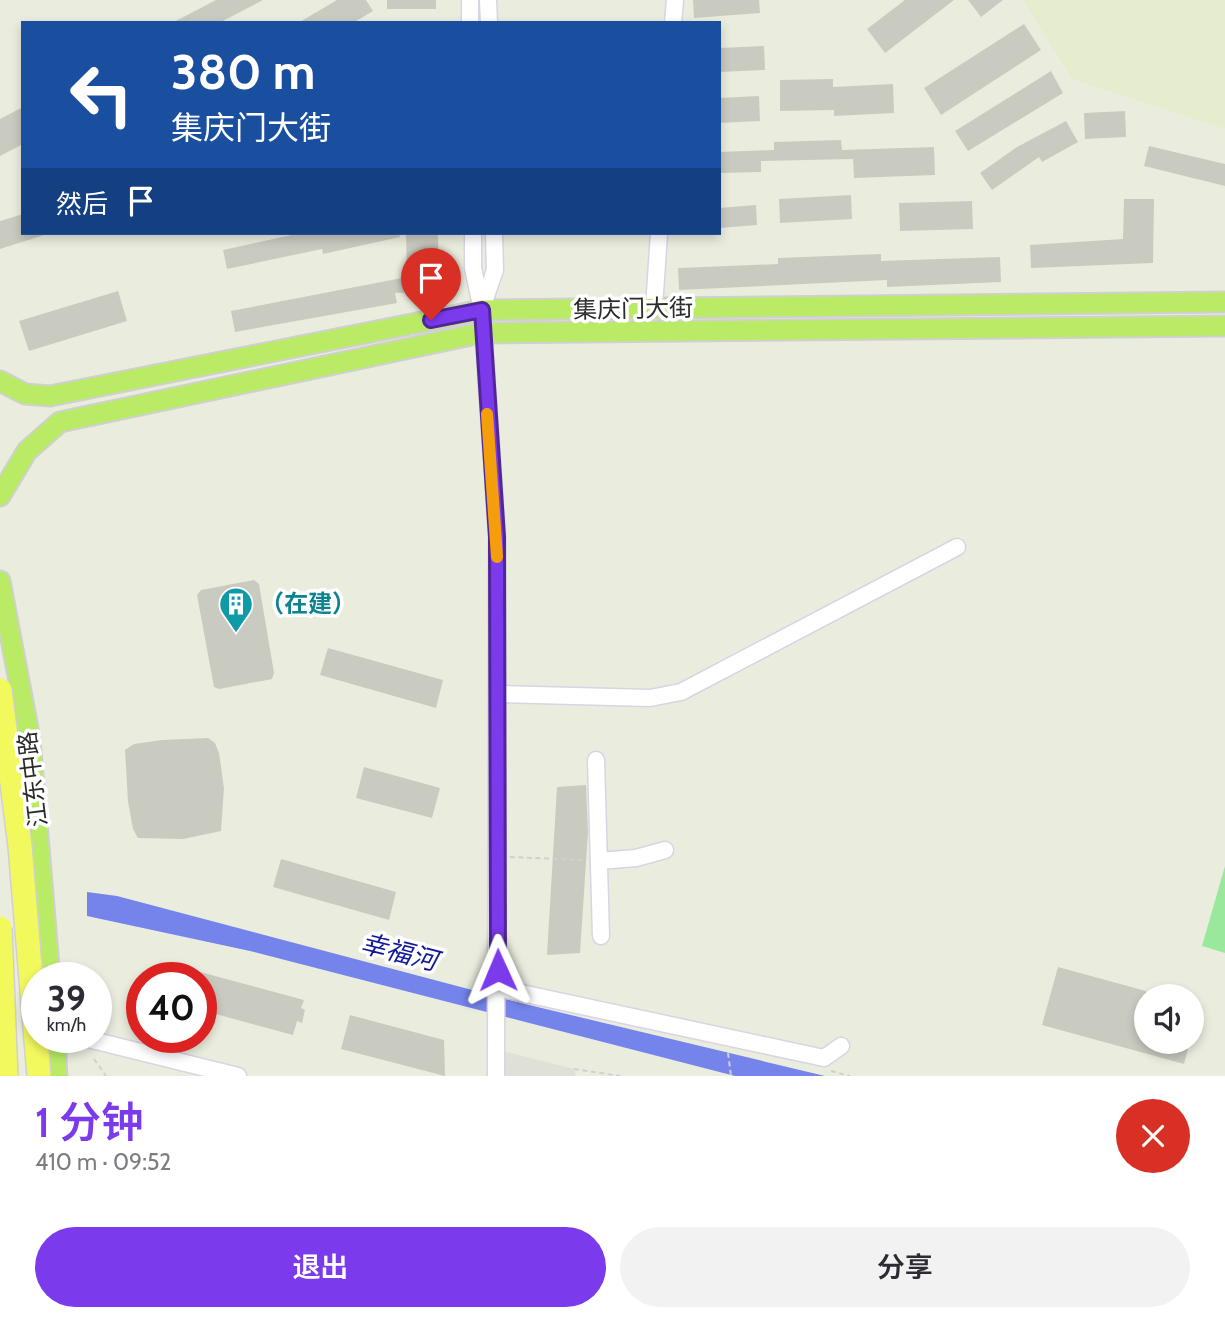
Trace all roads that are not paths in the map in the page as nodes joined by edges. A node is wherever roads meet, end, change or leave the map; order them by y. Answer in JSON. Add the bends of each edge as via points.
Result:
{"nodes":[{"id":1,"x":470,"y":0,"type":"edge"},
{"id":2,"x":488,"y":0,"type":"edge"},
{"id":3,"x":675,"y":0,"type":"edge"},
{"id":4,"x":470,"y":21,"type":"edge"},
{"id":5,"x":489,"y":21,"type":"edge"},
{"id":6,"x":673,"y":21,"type":"edge"},
{"id":7,"x":473,"y":235,"type":"edge"},
{"id":8,"x":495,"y":235,"type":"edge"},
{"id":9,"x":659,"y":235,"type":"edge"},
{"id":10,"x":1225,"y":302,"type":"edge"},
{"id":11,"x":654,"y":308,"type":"junction"},
{"id":12,"x":482,"y":310,"type":"junction"},
{"id":13,"x":1225,"y":326,"type":"edge"},
{"id":14,"x":481,"y":333,"type":"junction"},
{"id":15,"x":0,"y":381,"type":"edge"},
{"id":16,"x":0,"y":496,"type":"edge"},
{"id":17,"x":957,"y":547,"type":"dead end"},
{"id":18,"x":0,"y":581,"type":"edge"},
{"id":19,"x":0,"y":690,"type":"edge"},
{"id":20,"x":497,"y":694,"type":"junction"},
{"id":21,"x":596,"y":760,"type":"dead end"},
{"id":22,"x":665,"y":850,"type":"dead end"},
{"id":23,"x":599,"y":861,"type":"junction"},
{"id":24,"x":0,"y":928,"type":"edge"},
{"id":25,"x":601,"y":936,"type":"dead end"},
{"id":26,"x":49,"y":962,"type":"edge"},
{"id":27,"x":498,"y":988,"type":"junction"},
{"id":28,"x":112,"y":1045,"type":"edge"},
{"id":29,"x":841,"y":1046,"type":"dead end"},
{"id":30,"x":56,"y":1053,"type":"edge"},
{"id":31,"x":6,"y":1076,"type":"edge"},
{"id":32,"x":39,"y":1076,"type":"edge"},
{"id":33,"x":57,"y":1076,"type":"edge"},
{"id":34,"x":238,"y":1076,"type":"edge"},
{"id":35,"x":496,"y":1076,"type":"edge"}],
"edges":[{"from":1,"to":4,"type":"street"},
{"from":2,"to":5,"type":"street"},
{"from":3,"to":6,"type":"street"},
{"from":7,"to":12,"type":"street","via":[[473,268]]},
{"from":8,"to":12,"type":"street","via":[[495,270]]},
{"from":9,"to":11,"type":"street"},
{"from":10,"to":11,"type":"main road","name":"集庆门大街"},
{"from":11,"to":12,"type":"main road","name":"集庆门大街"},
{"from":12,"to":14,"type":"street"},
{"from":12,"to":15,"type":"main road","name":"集庆门大街","via":[[50,396],[26,394]]},
{"from":13,"to":14,"type":"main road","name":"集庆门大街"},
{"from":14,"to":16,"type":"main road","name":"集庆门大街","via":[[60,422],[27,451]]},
{"from":14,"to":20,"type":"street","via":[[497,537]]},
{"from":17,"to":20,"type":"street","via":[[681,692],[650,698]]},
{"from":18,"to":26,"type":"main road","name":"江东中路","via":[[30,740]]},
{"from":19,"to":32,"type":"highway","bridge":true,"via":[[20,846]]},
{"from":20,"to":27,"type":"street"},
{"from":21,"to":23,"type":"street"},
{"from":22,"to":23,"type":"street"},
{"from":23,"to":25,"type":"street"},
{"from":24,"to":31,"type":"highway","bridge":true},
{"from":27,"to":29,"type":"street","via":[[728,1041],[824,1058]]},
{"from":27,"to":35,"type":"street"},
{"from":28,"to":34,"type":"street"},
{"from":30,"to":33,"type":"main road"}]}
